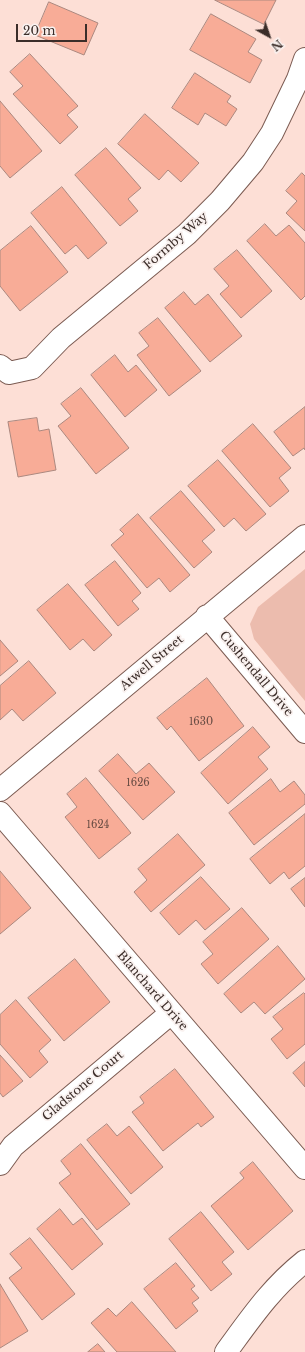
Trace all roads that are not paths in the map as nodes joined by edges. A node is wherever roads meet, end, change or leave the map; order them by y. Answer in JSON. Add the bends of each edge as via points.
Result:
{"nodes":[{"id":1,"x":305,"y":59,"type":"edge"},
{"id":2,"x":0,"y":366,"type":"edge"},
{"id":3,"x":305,"y":536,"type":"edge"},
{"id":4,"x":208,"y":616,"type":"junction"},
{"id":5,"x":305,"y":732,"type":"edge"},
{"id":6,"x":0,"y":790,"type":"edge"},
{"id":7,"x":0,"y":813,"type":"edge"},
{"id":8,"x":171,"y":1013,"type":"junction"},
{"id":9,"x":0,"y":1164,"type":"edge"},
{"id":10,"x":305,"y":1168,"type":"edge"},
{"id":11,"x":305,"y":1261,"type":"edge"},
{"id":12,"x":226,"y":1352,"type":"edge"}],
"edges":[{"from":1,"to":2,"type":"street","name":"Formby Way","via":[[272,133],[253,162],[220,201],[187,234],[61,338],[32,368],[9,373]]},
{"from":3,"to":4,"type":"street","name":"Atwell Street"},
{"from":4,"to":5,"type":"street","name":"Cushendall Drive"},
{"from":4,"to":6,"type":"street","name":"Atwell Street"},
{"from":7,"to":8,"type":"street","name":"Blanchard Drive"},
{"from":8,"to":9,"type":"street","name":"Gladstone Court","via":[[13,1146]]},
{"from":8,"to":10,"type":"street","name":"Blanchard Drive"},
{"from":11,"to":12,"type":"street","via":[[287,1276],[256,1310]]}]}
